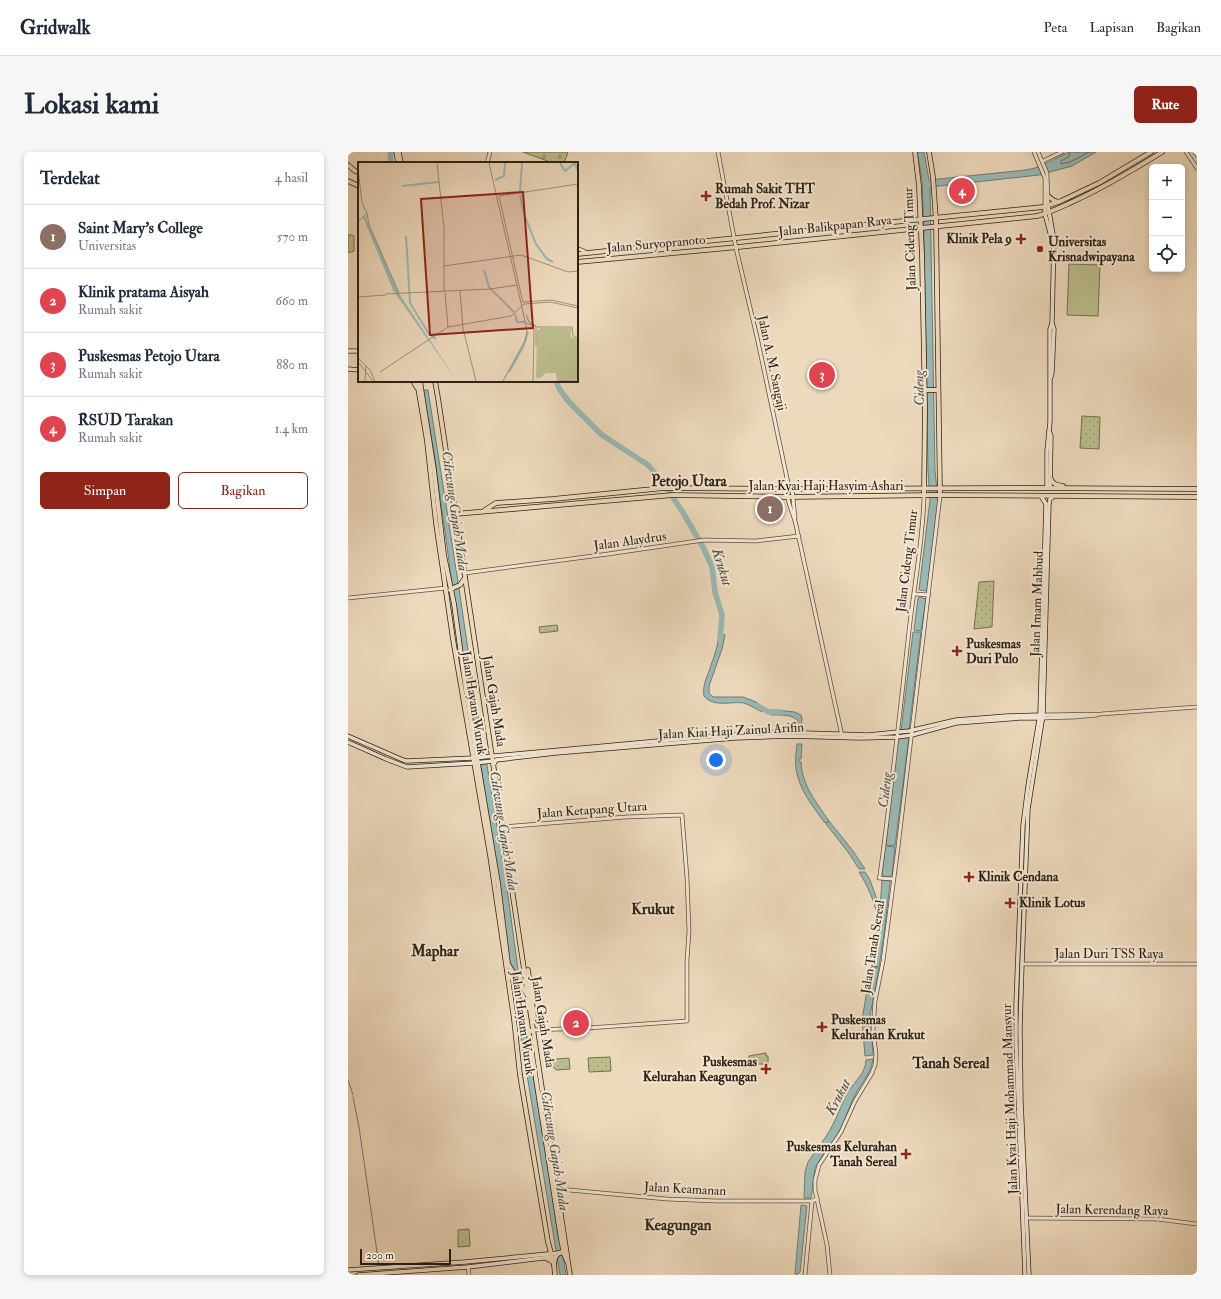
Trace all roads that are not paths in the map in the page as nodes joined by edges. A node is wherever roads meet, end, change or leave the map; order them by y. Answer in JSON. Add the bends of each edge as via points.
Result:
{"nodes":[{"id":1,"x":397,"y":152,"type":"edge"},
{"id":2,"x":490,"y":152,"type":"edge"},
{"id":3,"x":718,"y":152,"type":"edge"},
{"id":4,"x":915,"y":152,"type":"edge"},
{"id":5,"x":929,"y":152,"type":"edge"},
{"id":6,"x":1034,"y":152,"type":"edge"},
{"id":7,"x":1038,"y":152,"type":"edge"},
{"id":8,"x":1062,"y":152,"type":"edge"},
{"id":9,"x":1151,"y":152,"type":"edge"},
{"id":10,"x":1162,"y":152,"type":"edge"},
{"id":11,"x":1186,"y":152,"type":"edge"},
{"id":12,"x":399,"y":162,"type":"edge"},
{"id":13,"x":487,"y":162,"type":"edge"},
{"id":14,"x":1042,"y":163,"type":"junction"},
{"id":15,"x":348,"y":165,"type":"edge"},
{"id":16,"x":1197,"y":168,"type":"edge"},
{"id":17,"x":348,"y":170,"type":"edge"},
{"id":18,"x":357,"y":172,"type":"edge"},
{"id":19,"x":1046,"y":175,"type":"junction"},
{"id":20,"x":348,"y":181,"type":"edge"},
{"id":21,"x":358,"y":186,"type":"edge"},
{"id":22,"x":1048,"y":196,"type":"junction"},
{"id":23,"x":1061,"y":201,"type":"junction"},
{"id":24,"x":1047,"y":206,"type":"junction"},
{"id":25,"x":1047,"y":213,"type":"junction"},
{"id":26,"x":934,"y":218,"type":"junction"},
{"id":27,"x":922,"y":219,"type":"junction"},
{"id":28,"x":934,"y":227,"type":"junction"},
{"id":29,"x":922,"y":228,"type":"junction"},
{"id":30,"x":735,"y":239,"type":"junction"},
{"id":31,"x":736,"y":247,"type":"junction"},
{"id":32,"x":578,"y":248,"type":"edge"},
{"id":33,"x":589,"y":253,"type":"junction"},
{"id":34,"x":578,"y":254,"type":"edge"},
{"id":35,"x":578,"y":262,"type":"edge"},
{"id":36,"x":348,"y":369,"type":"edge"},
{"id":37,"x":358,"y":370,"type":"edge"},
{"id":38,"x":414,"y":382,"type":"edge"},
{"id":39,"x":418,"y":382,"type":"edge"},
{"id":40,"x":418,"y":382,"type":"edge"},
{"id":41,"x":435,"y":382,"type":"edge"},
{"id":42,"x":418,"y":390,"type":"junction"},
{"id":43,"x":925,"y":390,"type":"junction"},
{"id":44,"x":937,"y":390,"type":"junction"},
{"id":45,"x":1049,"y":430,"type":"junction"},
{"id":46,"x":1050,"y":477,"type":"junction"},
{"id":47,"x":788,"y":483,"type":"junction"},
{"id":48,"x":940,"y":488,"type":"junction"},
{"id":49,"x":1048,"y":488,"type":"junction"},
{"id":50,"x":1077,"y":488,"type":"junction"},
{"id":51,"x":786,"y":489,"type":"junction"},
{"id":52,"x":792,"y":489,"type":"junction"},
{"id":53,"x":925,"y":489,"type":"junction"},
{"id":54,"x":1197,"y":489,"type":"edge"},
{"id":55,"x":939,"y":495,"type":"junction"},
{"id":56,"x":926,"y":496,"type":"junction"},
{"id":57,"x":1041,"y":496,"type":"junction"},
{"id":58,"x":1054,"y":496,"type":"junction"},
{"id":59,"x":1197,"y":496,"type":"edge"},
{"id":60,"x":787,"y":497,"type":"junction"},
{"id":61,"x":793,"y":497,"type":"junction"},
{"id":62,"x":483,"y":511,"type":"junction"},
{"id":63,"x":455,"y":514,"type":"junction"},
{"id":64,"x":794,"y":520,"type":"junction"},
{"id":65,"x":798,"y":536,"type":"junction"},
{"id":66,"x":465,"y":575,"type":"junction"},
{"id":67,"x":450,"y":588,"type":"junction"},
{"id":68,"x":916,"y":594,"type":"junction"},
{"id":69,"x":928,"y":595,"type":"junction"},
{"id":70,"x":348,"y":598,"type":"edge"},
{"id":71,"x":1197,"y":708,"type":"edge"},
{"id":72,"x":1041,"y":716,"type":"junction"},
{"id":73,"x":911,"y":733,"type":"junction"},
{"id":74,"x":898,"y":734,"type":"junction"},
{"id":75,"x":348,"y":736,"type":"edge"},
{"id":76,"x":842,"y":736,"type":"junction"},
{"id":77,"x":358,"y":740,"type":"junction"},
{"id":78,"x":348,"y":742,"type":"edge"},
{"id":79,"x":364,"y":743,"type":"junction"},
{"id":80,"x":355,"y":745,"type":"junction"},
{"id":81,"x":362,"y":748,"type":"junction"},
{"id":82,"x":493,"y":755,"type":"junction"},
{"id":83,"x":515,"y":755,"type":"junction"},
{"id":84,"x":476,"y":757,"type":"junction"},
{"id":85,"x":432,"y":760,"type":"junction"},
{"id":86,"x":494,"y":762,"type":"junction"},
{"id":87,"x":477,"y":763,"type":"junction"},
{"id":88,"x":432,"y":766,"type":"junction"},
{"id":89,"x":502,"y":826,"type":"junction"},
{"id":90,"x":892,"y":879,"type":"junction"},
{"id":91,"x":519,"y":933,"type":"junction"},
{"id":92,"x":502,"y":939,"type":"junction"},
{"id":93,"x":1020,"y":964,"type":"junction"},
{"id":94,"x":1197,"y":964,"type":"edge"},
{"id":95,"x":529,"y":999,"type":"junction"},
{"id":96,"x":531,"y":1030,"type":"junction"},
{"id":97,"x":518,"y":1034,"type":"junction"},
{"id":98,"x":546,"y":1124,"type":"junction"},
{"id":99,"x":558,"y":1189,"type":"junction"},
{"id":100,"x":817,"y":1199,"type":"junction"},
{"id":101,"x":812,"y":1201,"type":"junction"},
{"id":102,"x":1025,"y":1218,"type":"junction"},
{"id":103,"x":1197,"y":1224,"type":"edge"},
{"id":104,"x":559,"y":1253,"type":"junction"},
{"id":105,"x":551,"y":1255,"type":"junction"},
{"id":106,"x":1026,"y":1256,"type":"junction"},
{"id":107,"x":540,"y":1257,"type":"junction"},
{"id":108,"x":545,"y":1258,"type":"junction"},
{"id":109,"x":498,"y":1261,"type":"junction"},
{"id":110,"x":568,"y":1262,"type":"junction"},
{"id":111,"x":554,"y":1264,"type":"junction"},
{"id":112,"x":410,"y":1266,"type":"junction"},
{"id":113,"x":468,"y":1267,"type":"junction"},
{"id":114,"x":348,"y":1270,"type":"edge"},
{"id":115,"x":410,"y":1272,"type":"edge"},
{"id":116,"x":416,"y":1272,"type":"edge"},
{"id":117,"x":381,"y":1274,"type":"edge"},
{"id":118,"x":359,"y":1275,"type":"edge"},
{"id":119,"x":469,"y":1275,"type":"edge"},
{"id":120,"x":555,"y":1275,"type":"edge"},
{"id":121,"x":570,"y":1275,"type":"edge"},
{"id":122,"x":805,"y":1275,"type":"edge"},
{"id":123,"x":830,"y":1275,"type":"edge"},
{"id":124,"x":1025,"y":1275,"type":"edge"},
{"id":125,"x":1029,"y":1275,"type":"edge"}],
"edges":[{"from":1,"to":12,"type":"main road"},
{"from":2,"to":13,"type":"street"},
{"from":3,"to":30,"type":"street","name":"Jalan A. M. Sangaji"},
{"from":4,"to":27,"type":"main road","name":"Jalan Cideng Timur"},
{"from":5,"to":26,"type":"main road","via":[[934,177]]},
{"from":6,"to":14,"type":"street"},
{"from":7,"to":14,"type":"street"},
{"from":8,"to":14,"type":"street"},
{"from":9,"to":23,"type":"main road","name":"Jalan Balikpapan Raya","via":[[1099,183]]},
{"from":10,"to":25,"type":"main road","name":"Jalan Balikpapan Raya","via":[[1107,185]]},
{"from":11,"to":16,"type":"street"},
{"from":14,"to":19,"type":"street"},
{"from":15,"to":18,"type":"main road"},
{"from":17,"to":18,"type":"main road"},
{"from":19,"to":22,"type":"street"},
{"from":19,"to":24,"type":"street"},
{"from":20,"to":21,"type":"main road"},
{"from":22,"to":23,"type":"main road","via":[[1055,201]]},
{"from":22,"to":24,"type":"street"},
{"from":23,"to":24,"type":"main road","name":"Jalan Balikpapan Raya"},
{"from":24,"to":25,"type":"main road"},
{"from":24,"to":26,"type":"main road","name":"Jalan Balikpapan Raya"},
{"from":25,"to":28,"type":"main road","name":"Jalan Balikpapan Raya"},
{"from":25,"to":45,"type":"main road","via":[[1054,234]]},
{"from":26,"to":27,"type":"main road","name":"Jalan Balikpapan Raya"},
{"from":26,"to":28,"type":"main road"},
{"from":27,"to":29,"type":"main road","name":"Jalan Cideng Timur"},
{"from":27,"to":30,"type":"main road","name":"Jalan Balikpapan Raya"},
{"from":28,"to":29,"type":"main road","name":"Jalan Balikpapan Raya"},
{"from":28,"to":44,"type":"main road"},
{"from":29,"to":31,"type":"main road","name":"Jalan Balikpapan Raya"},
{"from":29,"to":43,"type":"main road","name":"Jalan Cideng Timur"},
{"from":30,"to":31,"type":"street","name":"Jalan A. M. Sangaji"},
{"from":30,"to":33,"type":"main road","name":"Jalan Suryopranoto"},
{"from":31,"to":35,"type":"main road","name":"Jalan Suryopranoto"},
{"from":31,"to":47,"type":"street","name":"Jalan A. M. Sangaji"},
{"from":32,"to":33,"type":"street"},
{"from":33,"to":34,"type":"main road","name":"Jalan Suryopranoto"},
{"from":36,"to":37,"type":"main road"},
{"from":38,"to":42,"type":"main road"},
{"from":39,"to":42,"type":"main road","name":"Jalan Hayam Wuruk"},
{"from":40,"to":67,"type":"main road","name":"Jalan Hayam Wuruk","via":[[432,458]]},
{"from":41,"to":63,"type":"main road","name":"Jalan Gajah Mada"},
{"from":42,"to":67,"type":"main road","name":"Jalan Hayam Wuruk","via":[[427,441],[436,523]]},
{"from":43,"to":44,"type":"main road"},
{"from":43,"to":53,"type":"main road","name":"Jalan Cideng Timur"},
{"from":44,"to":48,"type":"main road"},
{"from":45,"to":46,"type":"main road"},
{"from":45,"to":49,"type":"main road"},
{"from":46,"to":49,"type":"main road"},
{"from":46,"to":50,"type":"main road","via":[[1054,484]]},
{"from":47,"to":51,"type":"street","name":"Jalan A. M. Sangaji"},
{"from":47,"to":52,"type":"street","name":"Jalan A. M. Sangaji"},
{"from":48,"to":49,"type":"main road","name":"Jalan Kyai Haji Hasyim Ashari"},
{"from":48,"to":53,"type":"main road","name":"Jalan Kyai Haji Hasyim Ashari"},
{"from":48,"to":55,"type":"main road"},
{"from":49,"to":50,"type":"main road","name":"Jalan Kyai Haji Hasyim Ashari"},
{"from":50,"to":54,"type":"main road","name":"Jalan Kyai Haji Hasyim Ashari"},
{"from":51,"to":52,"type":"main road","name":"Jalan Kyai Haji Hasyim Ashari"},
{"from":51,"to":60,"type":"street","name":"Jalan A. M. Sangaji"},
{"from":51,"to":62,"type":"main road","name":"Jalan Kyai Haji Hasyim Ashari","via":[[664,488],[496,503]]},
{"from":52,"to":53,"type":"main road","name":"Jalan Kyai Haji Hasyim Ashari"},
{"from":52,"to":61,"type":"street","name":"Jalan A. M. Sangaji"},
{"from":53,"to":56,"type":"main road","name":"Jalan Cideng Timur"},
{"from":55,"to":56,"type":"main road","name":"Jalan Kyai Haji Hasyim Ashari"},
{"from":55,"to":57,"type":"main road","name":"Jalan Kyai Haji Hasyim Ashari"},
{"from":55,"to":69,"type":"street","name":"Jalan Tanah Sereal"},
{"from":56,"to":61,"type":"main road","name":"Jalan Kyai Haji Hasyim Ashari"},
{"from":56,"to":68,"type":"street","name":"Jalan Cideng Timur"},
{"from":57,"to":58,"type":"main road","name":"Jalan Kyai Haji Hasyim Ashari"},
{"from":57,"to":72,"type":"main road","name":"Jalan Imam Mahbud","via":[[1046,504]]},
{"from":58,"to":59,"type":"main road","name":"Jalan Kyai Haji Hasyim Ashari"},
{"from":58,"to":72,"type":"main road","name":"Jalan Imam Mahbud","via":[[1049,504]]},
{"from":60,"to":61,"type":"main road","name":"Jalan Kyai Haji Hasyim Ashari"},
{"from":60,"to":62,"type":"main road","name":"Jalan Kyai Haji Hasyim Ashari","via":[[671,495]]},
{"from":60,"to":64,"type":"street","name":"Jalan A. M. Sangaji"},
{"from":61,"to":64,"type":"street","name":"Jalan A. M. Sangaji"},
{"from":62,"to":63,"type":"main road","name":"Jalan Kyai Haji Hasyim Ashari"},
{"from":63,"to":66,"type":"main road","name":"Jalan Gajah Mada"},
{"from":64,"to":65,"type":"street","name":"Jalan A. M. Sangaji"},
{"from":65,"to":66,"type":"street","name":"Jalan Alaydrus","via":[[756,541],[704,540]]},
{"from":65,"to":76,"type":"street","name":"Jalan A. M. Sangaji"},
{"from":66,"to":67,"type":"main road","via":[[460,586]]},
{"from":66,"to":82,"type":"main road","name":"Jalan Gajah Mada"},
{"from":67,"to":70,"type":"street"},
{"from":67,"to":84,"type":"main road","name":"Jalan Hayam Wuruk","via":[[453,639]]},
{"from":68,"to":69,"type":"street"},
{"from":68,"to":74,"type":"street","name":"Jalan Cideng Timur","via":[[909,630]]},
{"from":69,"to":73,"type":"street","name":"Jalan Tanah Sereal"},
{"from":71,"to":72,"type":"street"},
{"from":72,"to":73,"type":"main road","via":[[956,720]]},
{"from":72,"to":93,"type":"main road","name":"Jalan Kyai Haji Mohammad Mansyur","via":[[1031,777],[1024,849]]},
{"from":73,"to":74,"type":"main road"},
{"from":73,"to":90,"type":"street","name":"Jalan Tanah Sereal"},
{"from":74,"to":76,"type":"main road","via":[[860,738]]},
{"from":74,"to":90,"type":"street","name":"Jalan Cideng Timur","via":[[881,878]]},
{"from":75,"to":77,"type":"main road","name":"Jalan Kiai Haji Zainul Arifin"},
{"from":76,"to":83,"type":"main road","name":"Jalan Kiai Haji Zainul Arifin","via":[[762,734]]},
{"from":77,"to":79,"type":"main road","name":"Jalan Kiai Haji Zainul Arifin"},
{"from":77,"to":80,"type":"main road"},
{"from":78,"to":80,"type":"main road","name":"Jalan Kiai Haji Zainul Arifin"},
{"from":79,"to":81,"type":"main road"},
{"from":79,"to":85,"type":"main road","name":"Jalan Kiai Haji Zainul Arifin","via":[[403,760]]},
{"from":80,"to":81,"type":"main road","name":"Jalan Kiai Haji Zainul Arifin"},
{"from":81,"to":88,"type":"main road","name":"Jalan Kiai Haji Zainul Arifin","via":[[402,766]]},
{"from":82,"to":83,"type":"main road","name":"Jalan Kiai Haji Zainul Arifin"},
{"from":82,"to":84,"type":"main road","name":"Jalan Kiai Haji Zainul Arifin"},
{"from":82,"to":86,"type":"main road","name":"Jalan Gajah Mada"},
{"from":83,"to":86,"type":"main road","name":"Jalan Kiai Haji Zainul Arifin"},
{"from":84,"to":85,"type":"main road","name":"Jalan Kiai Haji Zainul Arifin"},
{"from":84,"to":87,"type":"main road","name":"Jalan Hayam Wuruk"},
{"from":85,"to":88,"type":"main road"},
{"from":86,"to":87,"type":"main road","name":"Jalan Kiai Haji Zainul Arifin"},
{"from":86,"to":89,"type":"main road","name":"Jalan Gajah Mada"},
{"from":87,"to":88,"type":"main road","name":"Jalan Kiai Haji Zainul Arifin"},
{"from":87,"to":92,"type":"main road","name":"Jalan Hayam Wuruk"},
{"from":87,"to":95,"type":"main road","name":"Jalan Hayam Wuruk","via":[[498,883],[508,964]]},
{"from":89,"to":91,"type":"main road","name":"Jalan Gajah Mada"},
{"from":89,"to":96,"type":"street","name":"Jalan Ketapang Utara","via":[[682,815],[689,931],[687,1021]]},
{"from":90,"to":100,"type":"street","name":"Jalan Tanah Sereal","via":[[883,961],[874,1007],[875,1065],[840,1134],[819,1165],[814,1188]]},
{"from":91,"to":95,"type":"main road","name":"Jalan Gajah Mada"},
{"from":91,"to":96,"type":"main road","via":[[522,936],[532,998],[534,1019]]},
{"from":92,"to":96,"type":"main road","name":"Jalan Gajah Mada","via":[[507,970],[522,994]]},
{"from":92,"to":97,"type":"main road","name":"Jalan Hayam Wuruk"},
{"from":93,"to":94,"type":"street","name":"Jalan Duri TSS Raya"},
{"from":93,"to":102,"type":"main road","name":"Jalan Kyai Haji Mohammad Mansyur","via":[[1018,1027]]},
{"from":95,"to":96,"type":"main road","name":"Jalan Gajah Mada"},
{"from":96,"to":97,"type":"main road"},
{"from":96,"to":98,"type":"main road","name":"Jalan Gajah Mada"},
{"from":97,"to":105,"type":"main road","name":"Jalan Hayam Wuruk","via":[[520,1075]]},
{"from":98,"to":99,"type":"main road","name":"Jalan Gajah Mada"},
{"from":98,"to":104,"type":"main road","name":"Jalan Gajah Mada"},
{"from":99,"to":101,"type":"street","name":"Jalan Keamanan","via":[[717,1201]]},
{"from":99,"to":110,"type":"main road","name":"Jalan Gajah Mada"},
{"from":100,"to":101,"type":"street"},
{"from":100,"to":123,"type":"street","name":"Jalan Tanah Sereal","via":[[827,1245]]},
{"from":101,"to":122,"type":"street"},
{"from":102,"to":103,"type":"street","name":"Jalan Kerendang Raya","via":[[1157,1219]]},
{"from":102,"to":106,"type":"main road","name":"Jalan Kyai Haji Mohammad Mansyur"},
{"from":104,"to":105,"type":"main road"},
{"from":104,"to":110,"type":"main road","name":"Jalan Gajah Mada"},
{"from":104,"to":111,"type":"main road","name":"Jalan Hayam Wuruk"},
{"from":105,"to":107,"type":"main road"},
{"from":105,"to":108,"type":"main road"},
{"from":105,"to":111,"type":"main road","name":"Jalan Hayam Wuruk"},
{"from":106,"to":124,"type":"main road","name":"Jalan Kyai Haji Mohammad Mansyur"},
{"from":106,"to":125,"type":"main road","name":"Jalan Kyai Haji Mohammad Mansyur"},
{"from":107,"to":108,"type":"main road"},
{"from":107,"to":109,"type":"main road"},
{"from":108,"to":111,"type":"main road"},
{"from":109,"to":112,"type":"main road"},
{"from":109,"to":113,"type":"main road"},
{"from":110,"to":121,"type":"main road","name":"Jalan Gajah Mada"},
{"from":111,"to":120,"type":"main road","name":"Jalan Hayam Wuruk"},
{"from":112,"to":114,"type":"main road"},
{"from":112,"to":115,"type":"main road"},
{"from":113,"to":116,"type":"main road"},
{"from":113,"to":119,"type":"street"},
{"from":115,"to":116,"type":"main road"},
{"from":115,"to":117,"type":"main road"},
{"from":117,"to":118,"type":"main road"}]}
